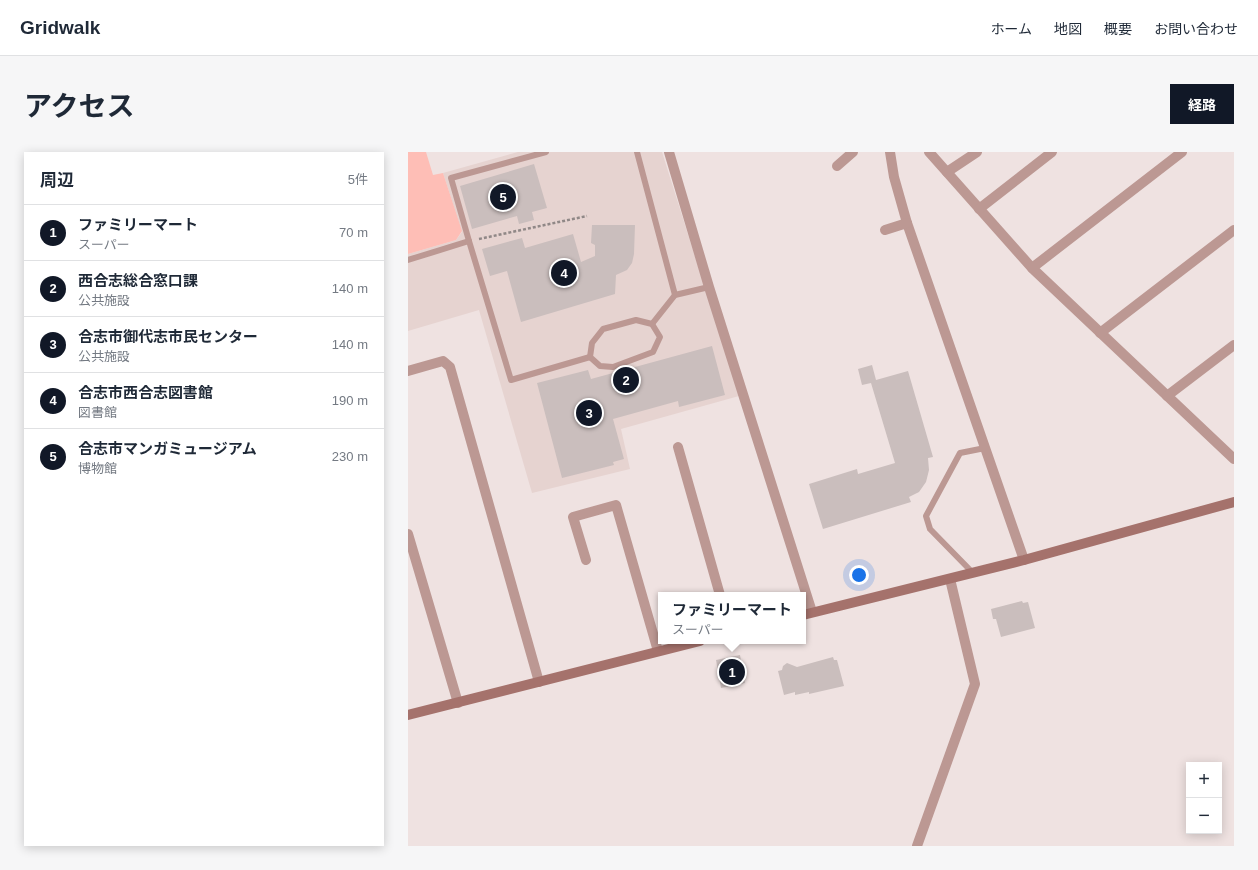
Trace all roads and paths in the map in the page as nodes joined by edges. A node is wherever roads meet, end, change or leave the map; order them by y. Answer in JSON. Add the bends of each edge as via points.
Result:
{"nodes":[{"id":1,"x":546,"y":152,"type":"edge"},
{"id":2,"x":637,"y":152,"type":"edge"},
{"id":3,"x":669,"y":152,"type":"edge"},
{"id":4,"x":854,"y":152,"type":"edge"},
{"id":5,"x":890,"y":152,"type":"edge"},
{"id":6,"x":929,"y":152,"type":"edge"},
{"id":7,"x":977,"y":152,"type":"edge"},
{"id":8,"x":1052,"y":152,"type":"edge"},
{"id":9,"x":1182,"y":152,"type":"edge"},
{"id":10,"x":836,"y":166,"type":"dead end"},
{"id":11,"x":947,"y":172,"type":"junction"},
{"id":12,"x":979,"y":209,"type":"junction"},
{"id":13,"x":587,"y":216,"type":"dead end"},
{"id":14,"x":907,"y":223,"type":"junction"},
{"id":15,"x":885,"y":230,"type":"dead end"},
{"id":16,"x":1234,"y":230,"type":"edge"},
{"id":17,"x":469,"y":241,"type":"junction"},
{"id":18,"x":408,"y":260,"type":"edge"},
{"id":19,"x":1032,"y":268,"type":"junction"},
{"id":20,"x":709,"y":287,"type":"junction"},
{"id":21,"x":675,"y":295,"type":"junction"},
{"id":22,"x":652,"y":324,"type":"junction"},
{"id":23,"x":1100,"y":332,"type":"junction"},
{"id":24,"x":1234,"y":345,"type":"edge"},
{"id":25,"x":590,"y":357,"type":"junction"},
{"id":26,"x":408,"y":371,"type":"edge"},
{"id":27,"x":1167,"y":396,"type":"junction"},
{"id":28,"x":678,"y":447,"type":"dead end"},
{"id":29,"x":985,"y":448,"type":"junction"},
{"id":30,"x":1234,"y":459,"type":"edge"},
{"id":31,"x":1234,"y":502,"type":"edge"},
{"id":32,"x":408,"y":534,"type":"edge"},
{"id":33,"x":586,"y":560,"type":"dead end"},
{"id":34,"x":1024,"y":560,"type":"junction"},
{"id":35,"x":973,"y":573,"type":"junction"},
{"id":36,"x":950,"y":579,"type":"junction"},
{"id":37,"x":719,"y":592,"type":"edge"},
{"id":38,"x":800,"y":592,"type":"edge"},
{"id":39,"x":807,"y":614,"type":"edge"},
{"id":40,"x":687,"y":644,"type":"edge"},
{"id":41,"x":658,"y":651,"type":"junction"},
{"id":42,"x":539,"y":682,"type":"junction"},
{"id":43,"x":458,"y":703,"type":"junction"},
{"id":44,"x":408,"y":715,"type":"edge"},
{"id":45,"x":917,"y":846,"type":"edge"}],
"edges":[{"from":1,"to":17,"type":"lane","via":[[451,178]]},
{"from":2,"to":21,"type":"lane"},
{"from":3,"to":20,"type":"street"},
{"from":4,"to":10,"type":"street"},
{"from":5,"to":14,"type":"street"},
{"from":6,"to":11,"type":"street"},
{"from":7,"to":11,"type":"street"},
{"from":8,"to":12,"type":"street"},
{"from":9,"to":19,"type":"street"},
{"from":11,"to":12,"type":"street"},
{"from":12,"to":19,"type":"street"},
{"from":13,"to":17,"type":"path"},
{"from":14,"to":15,"type":"street"},
{"from":14,"to":29,"type":"street"},
{"from":16,"to":23,"type":"street"},
{"from":17,"to":18,"type":"lane"},
{"from":17,"to":25,"type":"lane","via":[[511,380]]},
{"from":19,"to":23,"type":"street"},
{"from":20,"to":21,"type":"lane"},
{"from":20,"to":38,"type":"street"},
{"from":21,"to":22,"type":"lane"},
{"from":22,"to":25,"type":"lane","via":[[636,320],[603,329],[592,343]]},
{"from":22,"to":25,"type":"lane","via":[[660,336],[653,352],[613,366],[600,366]]},
{"from":23,"to":27,"type":"street"},
{"from":24,"to":27,"type":"street"},
{"from":26,"to":42,"type":"street","via":[[443,361],[450,367]]},
{"from":27,"to":30,"type":"street"},
{"from":28,"to":37,"type":"street"},
{"from":29,"to":34,"type":"street"},
{"from":29,"to":35,"type":"lane","via":[[960,453],[926,516],[930,529]]},
{"from":31,"to":34,"type":"street"},
{"from":32,"to":43,"type":"street"},
{"from":33,"to":41,"type":"street","via":[[574,517],[616,505]]},
{"from":34,"to":35,"type":"street"},
{"from":35,"to":36,"type":"street"},
{"from":36,"to":39,"type":"street"},
{"from":36,"to":45,"type":"street","via":[[975,684]]},
{"from":40,"to":41,"type":"street"},
{"from":41,"to":42,"type":"street"},
{"from":42,"to":43,"type":"street"},
{"from":43,"to":44,"type":"street"}]}
